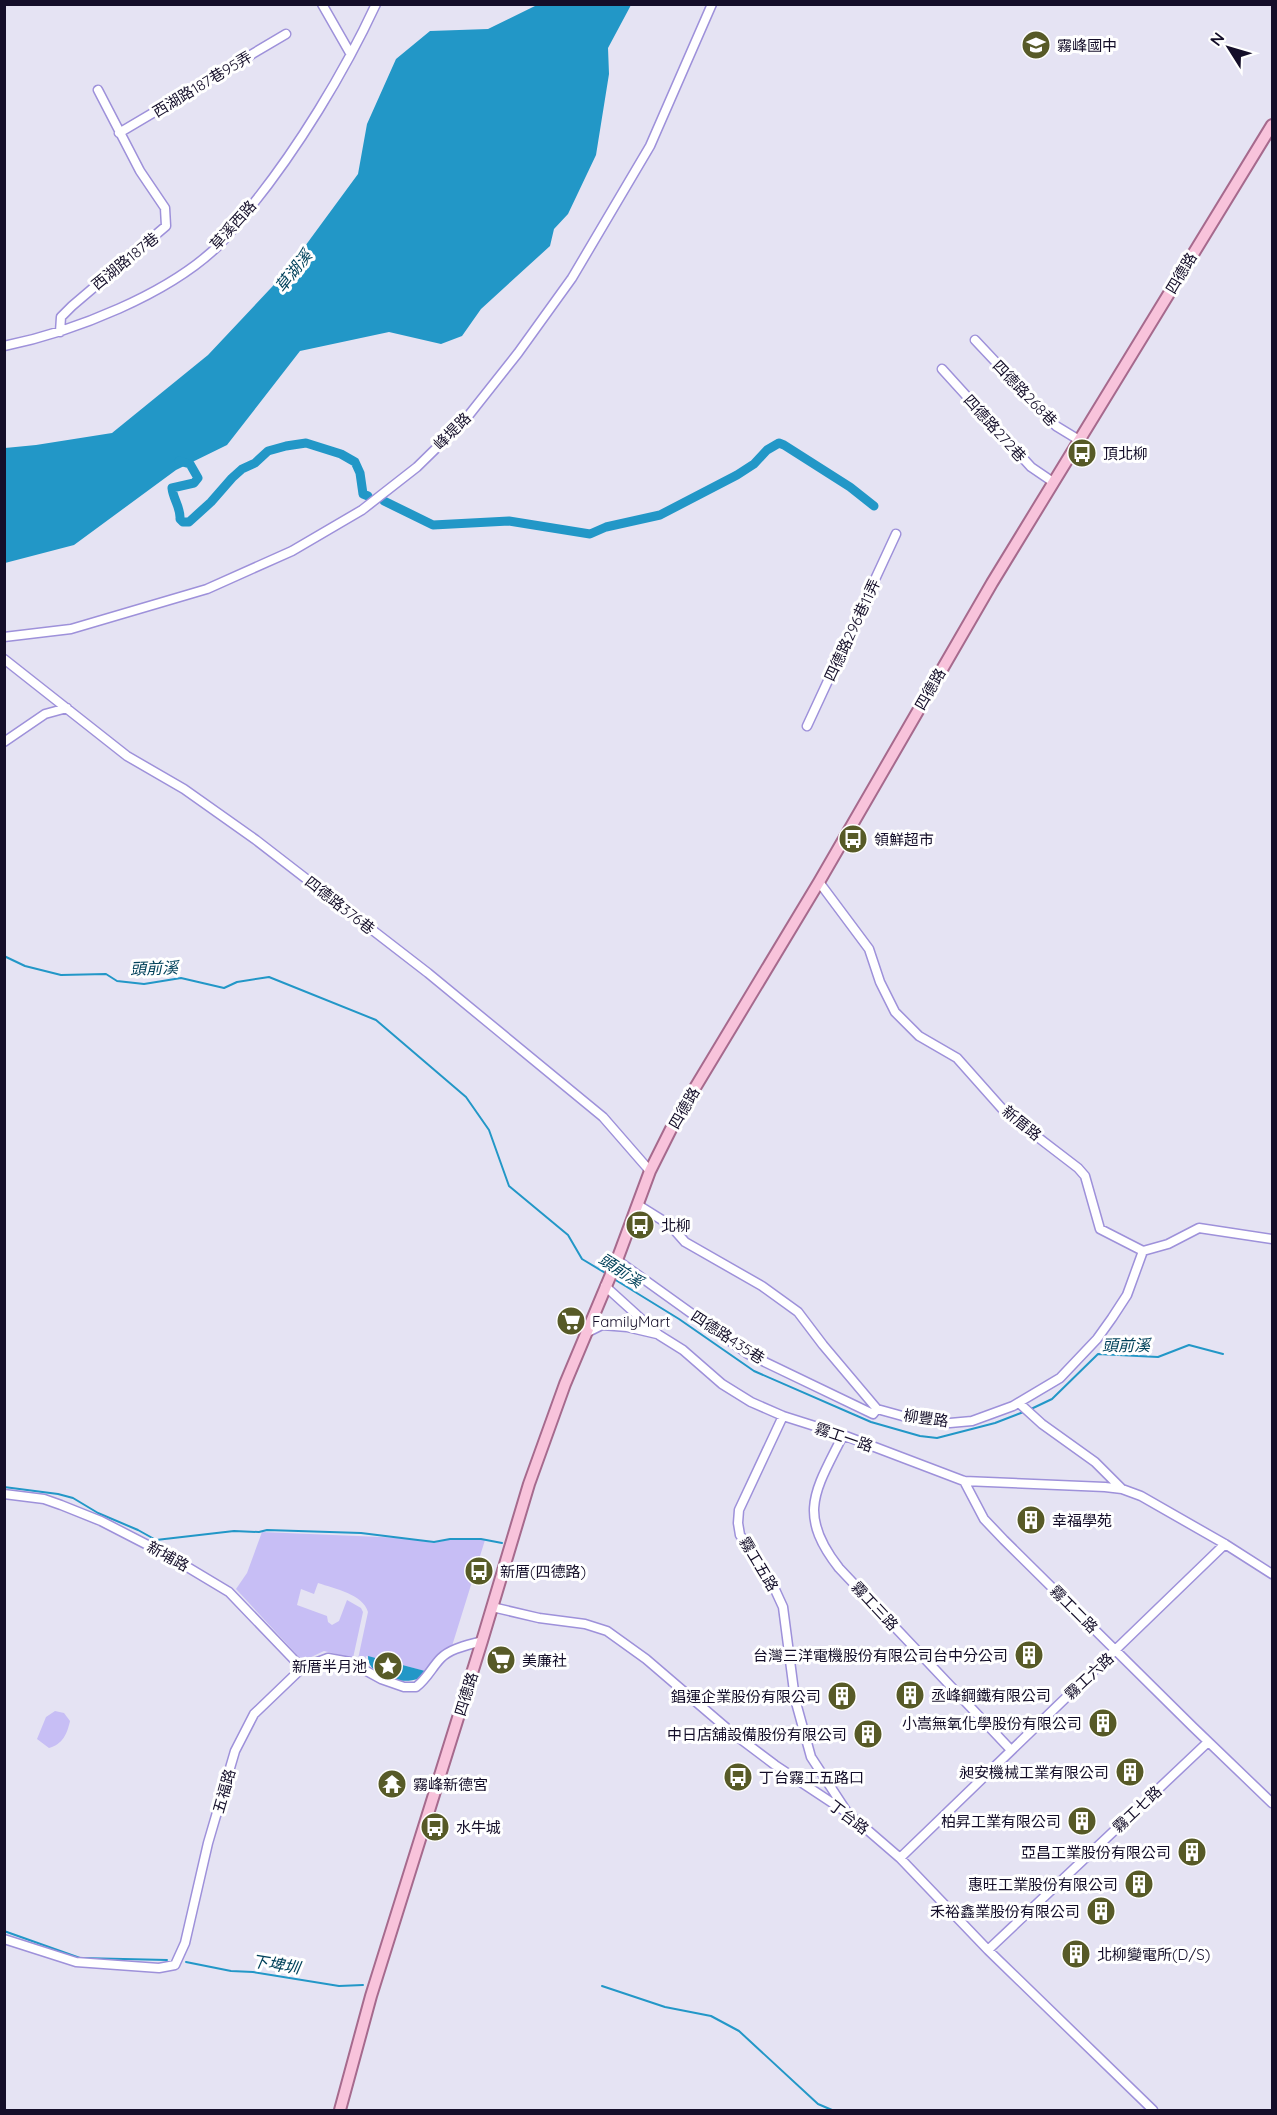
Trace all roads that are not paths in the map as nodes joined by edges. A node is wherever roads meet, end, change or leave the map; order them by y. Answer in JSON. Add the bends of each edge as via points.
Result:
{"nodes":[{"id":1,"x":322,"y":4,"type":"edge"},
{"id":2,"x":376,"y":4,"type":"edge"},
{"id":3,"x":712,"y":4,"type":"edge"},
{"id":4,"x":286,"y":34,"type":"dead end"},
{"id":5,"x":350,"y":53,"type":"junction"},
{"id":6,"x":98,"y":90,"type":"dead end"},
{"id":7,"x":1272,"y":125,"type":"edge"},
{"id":8,"x":119,"y":133,"type":"junction"},
{"id":9,"x":60,"y":332,"type":"junction"},
{"id":10,"x":975,"y":340,"type":"dead end"},
{"id":11,"x":4,"y":346,"type":"edge"},
{"id":12,"x":942,"y":369,"type":"dead end"},
{"id":13,"x":1079,"y":440,"type":"junction"},
{"id":14,"x":1053,"y":482,"type":"junction"},
{"id":15,"x":896,"y":534,"type":"dead end"},
{"id":16,"x":4,"y":637,"type":"edge"},
{"id":17,"x":4,"y":659,"type":"edge"},
{"id":18,"x":67,"y":708,"type":"junction"},
{"id":19,"x":807,"y":726,"type":"dead end"},
{"id":20,"x":4,"y":742,"type":"edge"},
{"id":21,"x":819,"y":882,"type":"junction"},
{"id":22,"x":650,"y":1171,"type":"junction"},
{"id":23,"x":638,"y":1204,"type":"junction"},
{"id":24,"x":1272,"y":1239,"type":"edge"},
{"id":25,"x":1143,"y":1251,"type":"junction"},
{"id":26,"x":615,"y":1264,"type":"junction"},
{"id":27,"x":606,"y":1284,"type":"junction"},
{"id":28,"x":588,"y":1332,"type":"junction"},
{"id":29,"x":659,"y":1335,"type":"junction"},
{"id":30,"x":1020,"y":1403,"type":"junction"},
{"id":31,"x":877,"y":1409,"type":"junction"},
{"id":32,"x":783,"y":1416,"type":"junction"},
{"id":33,"x":843,"y":1435,"type":"junction"},
{"id":34,"x":964,"y":1481,"type":"junction"},
{"id":35,"x":1122,"y":1489,"type":"junction"},
{"id":36,"x":4,"y":1494,"type":"edge"},
{"id":37,"x":1225,"y":1544,"type":"junction"},
{"id":38,"x":1272,"y":1574,"type":"edge"},
{"id":39,"x":492,"y":1607,"type":"junction"},
{"id":40,"x":482,"y":1641,"type":"junction"},
{"id":41,"x":1116,"y":1651,"type":"junction"},
{"id":42,"x":302,"y":1668,"type":"junction"},
{"id":43,"x":1208,"y":1742,"type":"junction"},
{"id":44,"x":1011,"y":1750,"type":"junction"},
{"id":45,"x":1272,"y":1803,"type":"edge"},
{"id":46,"x":849,"y":1814,"type":"junction"},
{"id":47,"x":900,"y":1858,"type":"junction"},
{"id":48,"x":4,"y":1939,"type":"edge"},
{"id":49,"x":988,"y":1950,"type":"junction"},
{"id":50,"x":340,"y":2110,"type":"edge"},
{"id":51,"x":1153,"y":2110,"type":"edge"}],
"edges":[{"from":1,"to":5,"type":"street"},
{"from":2,"to":5,"type":"street","name":"草溪西路"},
{"from":3,"to":16,"type":"street","name":"峰堤路","via":[[650,146],[572,278],[465,420],[417,467],[362,510],[292,551],[207,588],[72,629]]},
{"from":4,"to":8,"type":"street","name":"西湖路187巷95弄"},
{"from":5,"to":9,"type":"street","name":"草溪西路","via":[[286,160],[220,244],[148,294]]},
{"from":6,"to":8,"type":"street","name":"西湖路187巷"},
{"from":7,"to":13,"type":"main road","name":"四德路"},
{"from":8,"to":9,"type":"street","name":"西湖路187巷","via":[[165,208],[166,226],[72,306],[61,317]]},
{"from":9,"to":11,"type":"street","name":"草溪西路"},
{"from":10,"to":13,"type":"street","name":"四德路268巷","via":[[1056,426]]},
{"from":12,"to":14,"type":"street","name":"四德路272巷","via":[[1031,467]]},
{"from":13,"to":14,"type":"main road","name":"四德路"},
{"from":14,"to":21,"type":"main road","name":"四德路"},
{"from":15,"to":19,"type":"street","name":"四德路296巷11弄"},
{"from":17,"to":18,"type":"street","name":"四德路376巷"},
{"from":18,"to":20,"type":"street","via":[[45,714]]},
{"from":18,"to":22,"type":"street","name":"四德路376巷","via":[[128,756],[184,789],[256,840],[428,973],[603,1117]]},
{"from":21,"to":22,"type":"main road","name":"四德路","via":[[675,1121]]},
{"from":21,"to":25,"type":"street","name":"新厝路","via":[[869,949],[895,1012],[919,1036],[957,1058],[1005,1112],[1078,1168],[1085,1176],[1100,1229]]},
{"from":22,"to":23,"type":"main road","name":"四德路"},
{"from":23,"to":26,"type":"main road","name":"四德路"},
{"from":23,"to":31,"type":"street","via":[[670,1225],[685,1242],[762,1286],[798,1312]]},
{"from":24,"to":25,"type":"street","via":[[1199,1228],[1168,1244]]},
{"from":25,"to":30,"type":"street","name":"柳豐路","via":[[1127,1295],[1097,1339],[1060,1378]]},
{"from":26,"to":27,"type":"main road","name":"四德路"},
{"from":26,"to":31,"type":"street","name":"四德路435巷","via":[[748,1354],[873,1414]]},
{"from":27,"to":28,"type":"main road","name":"四德路"},
{"from":27,"to":29,"type":"street","name":"霧工一路"},
{"from":28,"to":29,"type":"street","via":[[602,1325]]},
{"from":28,"to":39,"type":"main road","name":"四德路","via":[[529,1484]]},
{"from":29,"to":32,"type":"street","name":"霧工一路","via":[[722,1384]]},
{"from":30,"to":31,"type":"street","name":"柳豐路","via":[[972,1421],[950,1423],[917,1420]]},
{"from":30,"to":35,"type":"street","via":[[1095,1462]]},
{"from":32,"to":33,"type":"street","name":"霧工一路"},
{"from":32,"to":46,"type":"street","name":"霧工五路","via":[[739,1510],[738,1523],[740,1535],[766,1570],[783,1608],[795,1699],[811,1757]]},
{"from":33,"to":34,"type":"street","name":"霧工一路"},
{"from":33,"to":44,"type":"street","name":"霧工三路","via":[[818,1485],[813,1509],[819,1537],[839,1568]]},
{"from":34,"to":35,"type":"street","name":"霧工一路"},
{"from":34,"to":41,"type":"street","name":"霧工二路","via":[[984,1519]]},
{"from":35,"to":37,"type":"street"},
{"from":36,"to":42,"type":"street","name":"新埔路","via":[[44,1498],[100,1521],[179,1562],[229,1592]]},
{"from":37,"to":38,"type":"street"},
{"from":37,"to":41,"type":"street","name":"霧工六路"},
{"from":39,"to":40,"type":"main road","name":"四德路"},
{"from":39,"to":46,"type":"street","name":"丁台路","via":[[607,1631],[730,1731]]},
{"from":40,"to":42,"type":"street","name":"五福路","via":[[450,1652],[416,1687],[381,1679],[350,1662],[328,1658]]},
{"from":40,"to":50,"type":"main road","name":"四德路","via":[[371,1995]]},
{"from":41,"to":43,"type":"street","name":"霧工二路"},
{"from":41,"to":44,"type":"street","name":"霧工六路"},
{"from":42,"to":48,"type":"street","name":"五福路","via":[[254,1714],[235,1751],[185,1943],[175,1965],[159,1968],[76,1962]]},
{"from":43,"to":45,"type":"street","name":"霧工二路"},
{"from":43,"to":49,"type":"street","name":"霧工七路"},
{"from":44,"to":47,"type":"street","name":"霧工六路"},
{"from":46,"to":47,"type":"street","name":"丁台路"},
{"from":47,"to":49,"type":"street","name":"丁台路"},
{"from":49,"to":51,"type":"street","name":"丁台路"}]}
